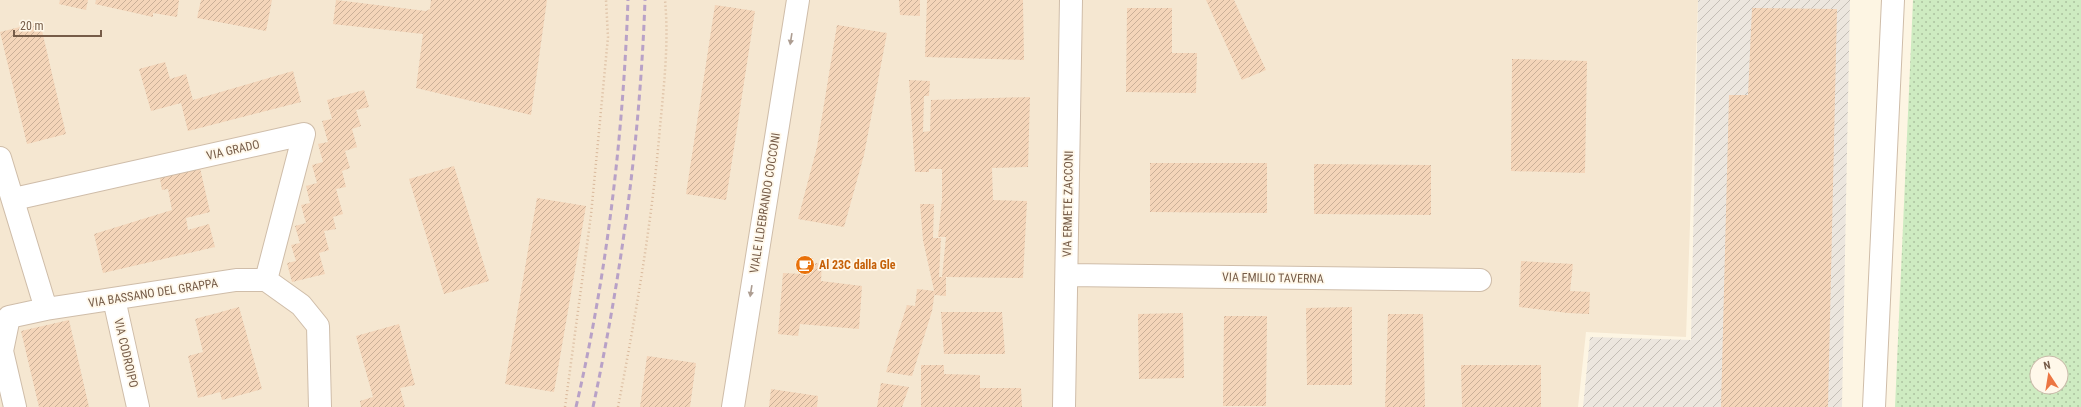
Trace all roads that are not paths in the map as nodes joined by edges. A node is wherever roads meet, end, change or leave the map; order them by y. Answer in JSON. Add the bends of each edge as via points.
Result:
{"nodes":[{"id":1,"x":798,"y":0,"type":"edge"},
{"id":2,"x":1071,"y":0,"type":"edge"},
{"id":3,"x":1893,"y":0,"type":"edge"},
{"id":4,"x":0,"y":158,"type":"edge"},
{"id":5,"x":14,"y":199,"type":"junction"},
{"id":6,"x":1067,"y":275,"type":"junction"},
{"id":7,"x":266,"y":280,"type":"junction"},
{"id":8,"x":1480,"y":280,"type":"dead end"},
{"id":9,"x":114,"y":299,"type":"junction"},
{"id":10,"x":46,"y":309,"type":"junction"},
{"id":11,"x":15,"y":407,"type":"edge"},
{"id":12,"x":138,"y":407,"type":"edge"},
{"id":13,"x":320,"y":407,"type":"edge"},
{"id":14,"x":732,"y":407,"type":"edge"},
{"id":15,"x":1064,"y":407,"type":"edge"},
{"id":16,"x":1874,"y":407,"type":"edge"}],
"edges":[{"from":1,"to":14,"type":"street","name":"VIALE ILDEBRANDO COCCONI","one_way":true},
{"from":2,"to":6,"type":"street","name":"VIA ERMETE ZACCONI"},
{"from":3,"to":16,"type":"street"},
{"from":4,"to":5,"type":"street"},
{"from":5,"to":7,"type":"street","name":"VIA GRADO","via":[[304,134]]},
{"from":5,"to":10,"type":"street"},
{"from":6,"to":8,"type":"street","name":"VIA EMILIO TAVERNA"},
{"from":6,"to":15,"type":"street","name":"VIA ERMETE ZACCONI"},
{"from":7,"to":9,"type":"street","name":"VIA BASSANO DEL GRAPPA","via":[[236,280]]},
{"from":7,"to":13,"type":"street","via":[[301,305],[318,326]]},
{"from":9,"to":10,"type":"street","name":"VIA BASSANO DEL GRAPPA"},
{"from":9,"to":12,"type":"street","name":"VIA CODROIPO"},
{"from":10,"to":11,"type":"street","name":"VIA BASSANO DEL GRAPPA","via":[[9,317],[2,351]]}]}
